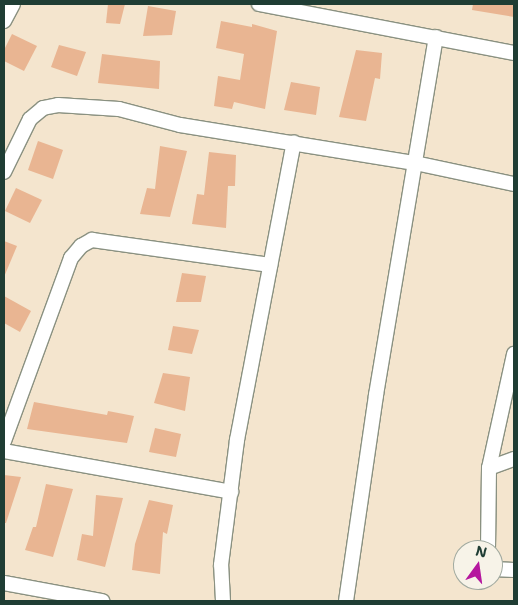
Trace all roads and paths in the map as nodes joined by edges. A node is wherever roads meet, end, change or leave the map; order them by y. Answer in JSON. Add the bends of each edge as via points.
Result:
{"nodes":[{"id":1,"x":12,"y":4,"type":"edge"},
{"id":2,"x":259,"y":4,"type":"edge"},
{"id":3,"x":4,"y":21,"type":"edge"},
{"id":4,"x":436,"y":37,"type":"junction"},
{"id":5,"x":514,"y":53,"type":"edge"},
{"id":6,"x":294,"y":142,"type":"junction"},
{"id":7,"x":416,"y":163,"type":"junction"},
{"id":8,"x":4,"y":172,"type":"edge"},
{"id":9,"x":514,"y":184,"type":"edge"},
{"id":10,"x":270,"y":265,"type":"junction"},
{"id":11,"x":514,"y":354,"type":"edge"},
{"id":12,"x":4,"y":442,"type":"edge"},
{"id":13,"x":4,"y":451,"type":"edge"},
{"id":14,"x":514,"y":459,"type":"edge"},
{"id":15,"x":489,"y":468,"type":"junction"},
{"id":16,"x":231,"y":492,"type":"junction"},
{"id":17,"x":488,"y":540,"type":"edge"},
{"id":18,"x":4,"y":583,"type":"edge"},
{"id":19,"x":102,"y":601,"type":"edge"},
{"id":20,"x":223,"y":601,"type":"edge"},
{"id":21,"x":346,"y":601,"type":"edge"}],
"edges":[{"from":1,"to":3,"type":"street"},
{"from":2,"to":4,"type":"street"},
{"from":4,"to":5,"type":"street"},
{"from":4,"to":7,"type":"street"},
{"from":6,"to":7,"type":"street"},
{"from":6,"to":8,"type":"street","via":[[180,125],[119,109],[58,105],[44,108],[30,119]]},
{"from":6,"to":10,"type":"street"},
{"from":7,"to":9,"type":"street"},
{"from":7,"to":21,"type":"street","via":[[376,395]]},
{"from":10,"to":12,"type":"street","via":[[92,240],[81,246],[71,258]]},
{"from":10,"to":16,"type":"street","via":[[237,440]]},
{"from":11,"to":15,"type":"street"},
{"from":13,"to":16,"type":"street"},
{"from":14,"to":15,"type":"street"},
{"from":15,"to":17,"type":"street"},
{"from":16,"to":20,"type":"street","via":[[221,566]]},
{"from":18,"to":19,"type":"street"}]}
